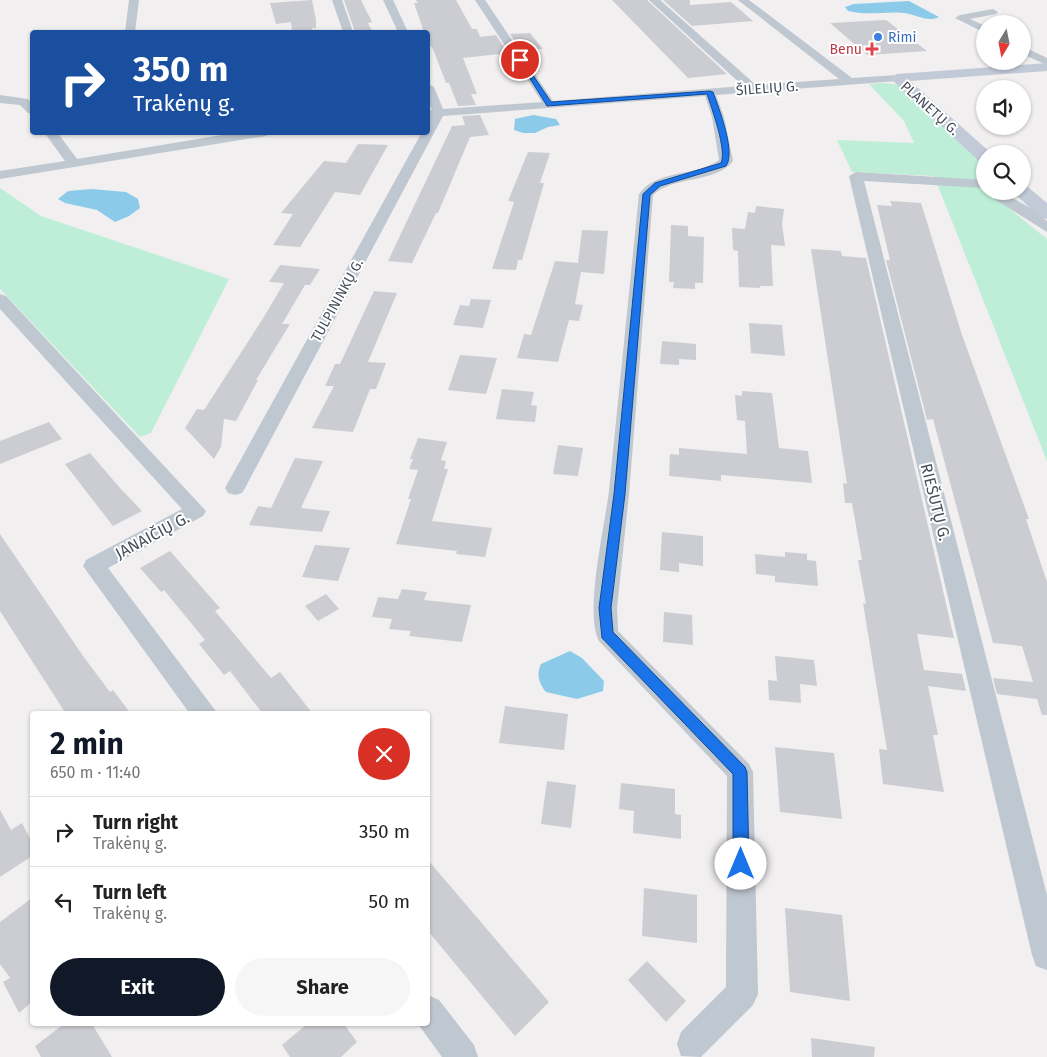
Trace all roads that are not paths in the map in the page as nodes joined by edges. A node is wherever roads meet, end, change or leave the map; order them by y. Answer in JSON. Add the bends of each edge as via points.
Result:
{"nodes":[{"id":1,"x":134,"y":0,"type":"edge"},
{"id":2,"x":337,"y":0,"type":"edge"},
{"id":3,"x":388,"y":0,"type":"edge"},
{"id":4,"x":480,"y":0,"type":"edge"},
{"id":5,"x":654,"y":0,"type":"edge"},
{"id":6,"x":743,"y":0,"type":"edge"},
{"id":7,"x":993,"y":12,"type":"dead end"},
{"id":8,"x":976,"y":15,"type":"edge"},
{"id":9,"x":976,"y":15,"type":"edge"},
{"id":10,"x":976,"y":26,"type":"edge"},
{"id":11,"x":130,"y":30,"type":"edge"},
{"id":12,"x":347,"y":30,"type":"edge"},
{"id":13,"x":402,"y":30,"type":"edge"},
{"id":14,"x":1031,"y":54,"type":"edge"},
{"id":15,"x":1047,"y":62,"type":"edge"},
{"id":16,"x":1047,"y":66,"type":"edge"},
{"id":17,"x":898,"y":78,"type":"junction"},
{"id":18,"x":850,"y":82,"type":"junction"},
{"id":19,"x":752,"y":89,"type":"junction"},
{"id":20,"x":710,"y":92,"type":"junction"},
{"id":21,"x":430,"y":97,"type":"edge"},
{"id":22,"x":0,"y":99,"type":"edge"},
{"id":23,"x":30,"y":103,"type":"edge"},
{"id":24,"x":550,"y":104,"type":"junction"},
{"id":25,"x":433,"y":113,"type":"edge"},
{"id":26,"x":52,"y":135,"type":"edge"},
{"id":27,"x":247,"y":135,"type":"edge"},
{"id":28,"x":421,"y":135,"type":"edge"},
{"id":29,"x":976,"y":149,"type":"edge"},
{"id":30,"x":73,"y":163,"type":"junction"},
{"id":31,"x":0,"y":175,"type":"edge"},
{"id":32,"x":976,"y":183,"type":"edge"},
{"id":33,"x":1031,"y":199,"type":"edge"},
{"id":34,"x":1006,"y":200,"type":"edge"},
{"id":35,"x":1047,"y":213,"type":"edge"},
{"id":36,"x":1047,"y":228,"type":"edge"},
{"id":37,"x":0,"y":298,"type":"edge"},
{"id":38,"x":235,"y":488,"type":"dead end"},
{"id":39,"x":203,"y":711,"type":"edge"},
{"id":40,"x":1047,"y":955,"type":"edge"},
{"id":41,"x":430,"y":1014,"type":"edge"},
{"id":42,"x":693,"y":1044,"type":"dead end"},
{"id":43,"x":462,"y":1057,"type":"edge"}],
"edges":[{"from":1,"to":11,"type":"street"},
{"from":2,"to":12,"type":"street"},
{"from":3,"to":13,"type":"street"},
{"from":4,"to":24,"type":"street"},
{"from":5,"to":19,"type":"street"},
{"from":6,"to":18,"type":"street"},
{"from":7,"to":8,"type":"street"},
{"from":9,"to":10,"type":"street","via":[[960,18]]},
{"from":14,"to":15,"type":"street"},
{"from":16,"to":17,"type":"main road","name":"ŠILELIŲ G."},
{"from":17,"to":18,"type":"street","name":"ŠILELIŲ G."},
{"from":17,"to":29,"type":"main road","name":"PLANETŲ G."},
{"from":18,"to":19,"type":"street","name":"ŠILELIŲ G."},
{"from":19,"to":20,"type":"street","name":"ŠILELIŲ G."},
{"from":20,"to":24,"type":"street","name":"ŠILELIŲ G."},
{"from":20,"to":42,"type":"street","via":[[726,161],[715,169],[657,184],[646,194],[619,494],[605,608],[607,634],[740,772],[742,994]]},
{"from":21,"to":25,"type":"street"},
{"from":22,"to":23,"type":"street"},
{"from":24,"to":25,"type":"street","name":"ŠILELIŲ G."},
{"from":26,"to":30,"type":"street"},
{"from":27,"to":30,"type":"street"},
{"from":28,"to":38,"type":"street","name":"TULPININKŲ G."},
{"from":30,"to":31,"type":"street"},
{"from":32,"to":40,"type":"street","name":"RIEŠUTŲ G.","via":[[856,176]]},
{"from":33,"to":35,"type":"main road"},
{"from":34,"to":36,"type":"street"},
{"from":37,"to":39,"type":"street","name":"JANAIČIŲ G.","via":[[196,512],[94,566]]},
{"from":41,"to":43,"type":"street"}]}
